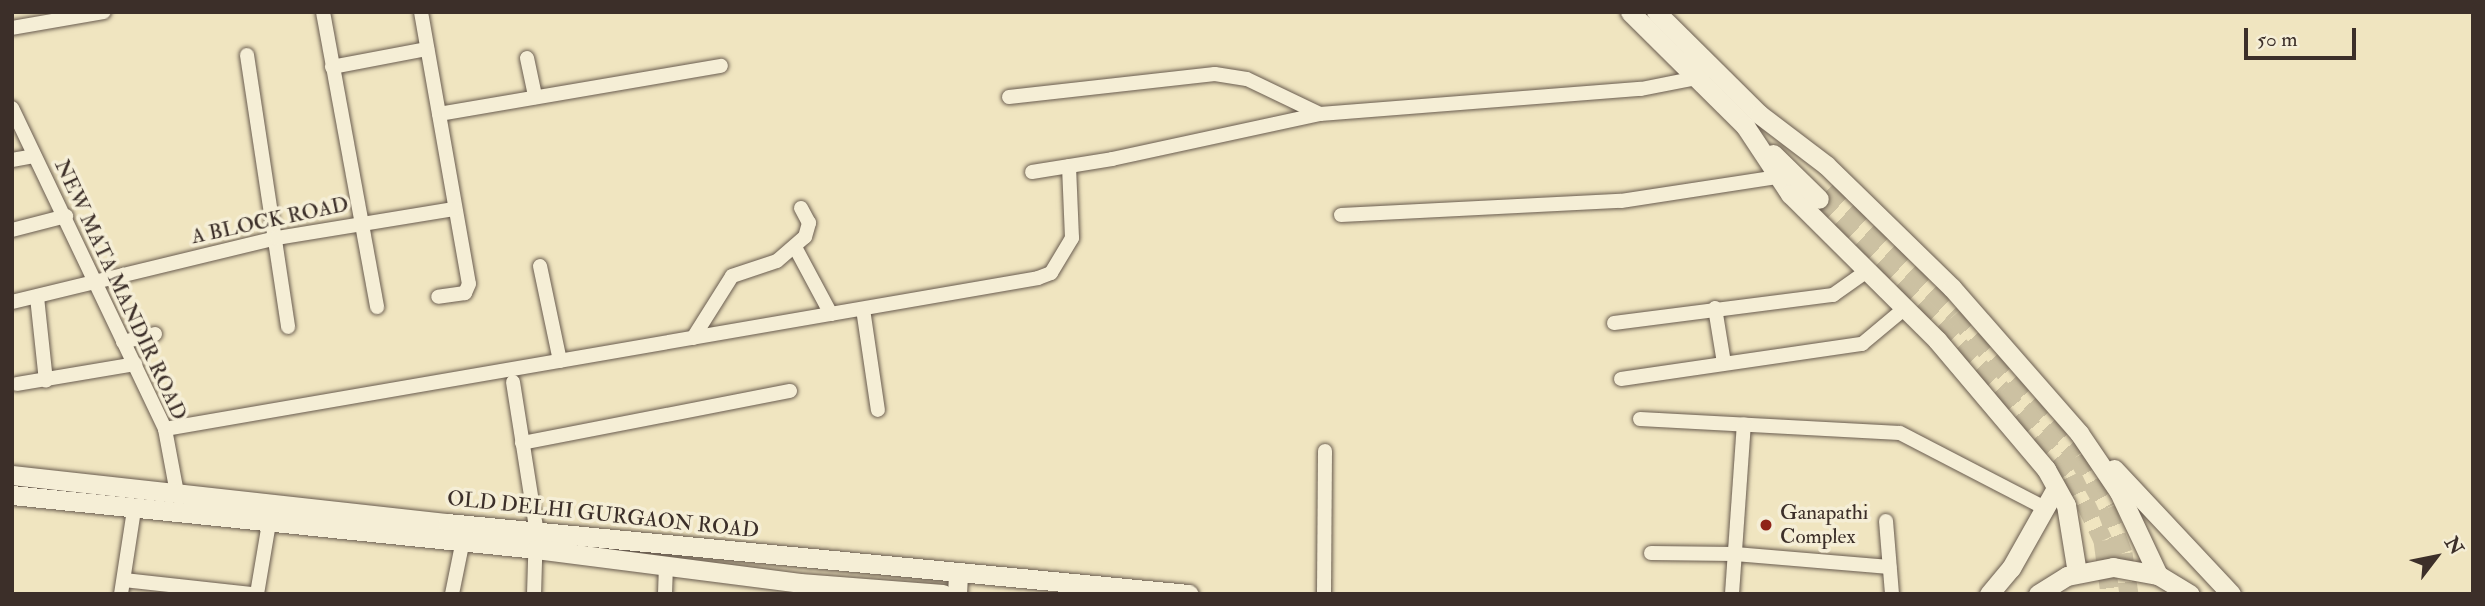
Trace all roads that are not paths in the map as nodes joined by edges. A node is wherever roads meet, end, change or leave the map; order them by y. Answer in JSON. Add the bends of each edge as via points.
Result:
{"nodes":[{"id":1,"x":104,"y":12,"type":"edge"},
{"id":2,"x":323,"y":12,"type":"edge"},
{"id":3,"x":421,"y":12,"type":"edge"},
{"id":4,"x":1630,"y":12,"type":"edge"},
{"id":5,"x":1656,"y":12,"type":"edge"},
{"id":6,"x":12,"y":28,"type":"edge"},
{"id":7,"x":427,"y":49,"type":"junction"},
{"id":8,"x":247,"y":55,"type":"dead end"},
{"id":9,"x":527,"y":58,"type":"dead end"},
{"id":10,"x":721,"y":66,"type":"dead end"},
{"id":11,"x":332,"y":67,"type":"junction"},
{"id":12,"x":1696,"y":78,"type":"junction"},
{"id":13,"x":535,"y":97,"type":"junction"},
{"id":14,"x":1009,"y":97,"type":"dead end"},
{"id":15,"x":13,"y":111,"type":"edge"},
{"id":16,"x":439,"y":114,"type":"junction"},
{"id":17,"x":1320,"y":114,"type":"junction"},
{"id":18,"x":1752,"y":120,"type":"junction"},
{"id":19,"x":34,"y":156,"type":"junction"},
{"id":20,"x":12,"y":160,"type":"edge"},
{"id":21,"x":1069,"y":166,"type":"junction"},
{"id":22,"x":1031,"y":172,"type":"dead end"},
{"id":23,"x":1778,"y":177,"type":"junction"},
{"id":24,"x":1825,"y":193,"type":"tunnel mouth"},
{"id":25,"x":801,"y":208,"type":"dead end"},
{"id":26,"x":455,"y":209,"type":"junction"},
{"id":27,"x":1341,"y":215,"type":"dead end"},
{"id":28,"x":66,"y":216,"type":"junction"},
{"id":29,"x":359,"y":224,"type":"junction"},
{"id":30,"x":12,"y":230,"type":"edge"},
{"id":31,"x":277,"y":238,"type":"junction"},
{"id":32,"x":796,"y":247,"type":"junction"},
{"id":33,"x":540,"y":266,"type":"dead end"},
{"id":34,"x":1867,"y":271,"type":"junction"},
{"id":35,"x":95,"y":281,"type":"junction"},
{"id":36,"x":37,"y":297,"type":"junction"},
{"id":37,"x":438,"y":297,"type":"dead end"},
{"id":38,"x":12,"y":302,"type":"edge"},
{"id":39,"x":377,"y":307,"type":"dead end"},
{"id":40,"x":1715,"y":308,"type":"junction"},
{"id":41,"x":863,"y":309,"type":"junction"},
{"id":42,"x":1905,"y":309,"type":"junction"},
{"id":43,"x":831,"y":314,"type":"junction"},
{"id":44,"x":1614,"y":323,"type":"dead end"},
{"id":45,"x":288,"y":327,"type":"dead end"},
{"id":46,"x":155,"y":334,"type":"dead end"},
{"id":47,"x":693,"y":338,"type":"junction"},
{"id":48,"x":123,"y":342,"type":"junction"},
{"id":49,"x":560,"y":361,"type":"junction"},
{"id":50,"x":1724,"y":363,"type":"junction"},
{"id":51,"x":135,"y":364,"type":"junction"},
{"id":52,"x":1621,"y":379,"type":"dead end"},
{"id":53,"x":46,"y":382,"type":"junction"},
{"id":54,"x":513,"y":383,"type":"dead end"},
{"id":55,"x":17,"y":384,"type":"dead end"},
{"id":56,"x":790,"y":391,"type":"dead end"},
{"id":57,"x":878,"y":410,"type":"dead end"},
{"id":58,"x":1640,"y":419,"type":"dead end"},
{"id":59,"x":1744,"y":424,"type":"junction"},
{"id":60,"x":165,"y":429,"type":"junction"},
{"id":61,"x":2079,"y":433,"type":"junction"},
{"id":62,"x":522,"y":443,"type":"junction"},
{"id":63,"x":1325,"y":451,"type":"dead end"},
{"id":64,"x":12,"y":475,"type":"edge"},
{"id":65,"x":2056,"y":488,"type":"junction"},
{"id":66,"x":177,"y":493,"type":"junction"},
{"id":67,"x":12,"y":495,"type":"edge"},
{"id":68,"x":2043,"y":507,"type":"junction"},
{"id":69,"x":134,"y":510,"type":"junction"},
{"id":70,"x":1886,"y":521,"type":"dead end"},
{"id":71,"x":269,"y":523,"type":"junction"},
{"id":72,"x":536,"y":528,"type":"junction"},
{"id":73,"x":462,"y":545,"type":"junction"},
{"id":74,"x":536,"y":550,"type":"junction"},
{"id":75,"x":1651,"y":554,"type":"dead end"},
{"id":76,"x":1735,"y":554,"type":"junction"},
{"id":77,"x":666,"y":564,"type":"junction"},
{"id":78,"x":1889,"y":566,"type":"junction"},
{"id":79,"x":958,"y":572,"type":"junction"},
{"id":80,"x":2077,"y":573,"type":"junction"},
{"id":81,"x":2158,"y":575,"type":"junction"},
{"id":82,"x":123,"y":587,"type":"edge"},
{"id":83,"x":799,"y":588,"type":"edge"},
{"id":84,"x":251,"y":594,"type":"edge"},
{"id":85,"x":257,"y":594,"type":"edge"},
{"id":86,"x":452,"y":594,"type":"edge"},
{"id":87,"x":534,"y":594,"type":"edge"},
{"id":88,"x":665,"y":594,"type":"edge"},
{"id":89,"x":943,"y":594,"type":"edge"},
{"id":90,"x":957,"y":594,"type":"edge"},
{"id":91,"x":1189,"y":594,"type":"edge"},
{"id":92,"x":1324,"y":594,"type":"edge"},
{"id":93,"x":1732,"y":594,"type":"edge"},
{"id":94,"x":1892,"y":594,"type":"edge"},
{"id":95,"x":1989,"y":594,"type":"edge"},
{"id":96,"x":2038,"y":594,"type":"edge"},
{"id":97,"x":2190,"y":594,"type":"edge"},
{"id":98,"x":2231,"y":594,"type":"edge"}],
"edges":[{"from":1,"to":6,"type":"street"},
{"from":2,"to":11,"type":"street"},
{"from":3,"to":7,"type":"street"},
{"from":4,"to":12,"type":"main road"},
{"from":5,"to":18,"type":"main road"},
{"from":7,"to":11,"type":"street"},
{"from":7,"to":16,"type":"street"},
{"from":8,"to":31,"type":"street"},
{"from":9,"to":13,"type":"street"},
{"from":10,"to":13,"type":"street"},
{"from":11,"to":29,"type":"street"},
{"from":12,"to":17,"type":"street","via":[[1642,89]]},
{"from":12,"to":18,"type":"main road"},
{"from":13,"to":16,"type":"street"},
{"from":14,"to":17,"type":"street","via":[[1215,75],[1247,79]]},
{"from":15,"to":19,"type":"street","name":"NEW MATA MANDIR ROAD"},
{"from":16,"to":26,"type":"street"},
{"from":17,"to":21,"type":"street"},
{"from":18,"to":23,"type":"main road"},
{"from":18,"to":24,"type":"main road"},
{"from":18,"to":61,"type":"main road","via":[[1826,165],[1952,288]]},
{"from":19,"to":20,"type":"street"},
{"from":19,"to":28,"type":"street","name":"NEW MATA MANDIR ROAD"},
{"from":21,"to":22,"type":"street"},
{"from":21,"to":41,"type":"street","via":[[1072,238],[1051,273]]},
{"from":23,"to":27,"type":"street","via":[[1621,201]]},
{"from":23,"to":34,"type":"main road"},
{"from":25,"to":32,"type":"street","via":[[809,230]]},
{"from":26,"to":29,"type":"street","name":"A BLOCK ROAD"},
{"from":26,"to":37,"type":"street","via":[[468,289]]},
{"from":28,"to":30,"type":"street"},
{"from":28,"to":35,"type":"street","name":"NEW MATA MANDIR ROAD"},
{"from":29,"to":31,"type":"street","name":"A BLOCK ROAD"},
{"from":29,"to":39,"type":"street"},
{"from":31,"to":35,"type":"street","name":"A BLOCK ROAD"},
{"from":31,"to":45,"type":"street"},
{"from":32,"to":43,"type":"street"},
{"from":32,"to":47,"type":"street","via":[[777,261],[733,276]]},
{"from":33,"to":49,"type":"street"},
{"from":34,"to":40,"type":"street","via":[[1833,295]]},
{"from":34,"to":42,"type":"main road"},
{"from":35,"to":36,"type":"street","name":"A BLOCK ROAD"},
{"from":35,"to":48,"type":"street","name":"NEW MATA MANDIR ROAD"},
{"from":36,"to":38,"type":"street","name":"A BLOCK ROAD"},
{"from":36,"to":53,"type":"street"},
{"from":40,"to":44,"type":"street"},
{"from":40,"to":50,"type":"street"},
{"from":41,"to":43,"type":"street"},
{"from":41,"to":57,"type":"street"},
{"from":42,"to":50,"type":"street","via":[[1862,344]]},
{"from":42,"to":65,"type":"main road","via":[[2031,451]]},
{"from":43,"to":47,"type":"street"},
{"from":46,"to":48,"type":"street"},
{"from":47,"to":49,"type":"street"},
{"from":48,"to":51,"type":"street","name":"NEW MATA MANDIR ROAD"},
{"from":49,"to":60,"type":"street"},
{"from":50,"to":52,"type":"street"},
{"from":51,"to":53,"type":"street"},
{"from":51,"to":60,"type":"street","name":"NEW MATA MANDIR ROAD"},
{"from":53,"to":55,"type":"street"},
{"from":54,"to":62,"type":"street"},
{"from":56,"to":62,"type":"street"},
{"from":58,"to":59,"type":"street"},
{"from":59,"to":68,"type":"street","via":[[1907,435]]},
{"from":59,"to":76,"type":"street"},
{"from":60,"to":66,"type":"street","name":"NEW MATA MANDIR ROAD"},
{"from":61,"to":81,"type":"main road","via":[[2119,492]]},
{"from":61,"to":98,"type":"main road"},
{"from":62,"to":72,"type":"street"},
{"from":63,"to":92,"type":"street"},
{"from":64,"to":66,"type":"main road","name":"OLD DELHI GURGAON ROAD"},
{"from":65,"to":68,"type":"main road"},
{"from":65,"to":80,"type":"main road","via":[[2071,525]]},
{"from":66,"to":72,"type":"main road","name":"OLD DELHI GURGAON ROAD"},
{"from":67,"to":69,"type":"main road","name":"OLD DELHI GURGAON ROAD"},
{"from":68,"to":95,"type":"main road","via":[[2011,568]]},
{"from":69,"to":71,"type":"main road","name":"OLD DELHI GURGAON ROAD"},
{"from":69,"to":82,"type":"street"},
{"from":70,"to":78,"type":"street"},
{"from":71,"to":73,"type":"main road","name":"OLD DELHI GURGAON ROAD"},
{"from":71,"to":85,"type":"street"},
{"from":72,"to":74,"type":"street"},
{"from":72,"to":79,"type":"main road","name":"OLD DELHI GURGAON ROAD"},
{"from":73,"to":74,"type":"main road","name":"OLD DELHI GURGAON ROAD"},
{"from":73,"to":86,"type":"street"},
{"from":74,"to":77,"type":"main road","name":"OLD DELHI GURGAON ROAD"},
{"from":74,"to":87,"type":"street"},
{"from":75,"to":76,"type":"street"},
{"from":76,"to":78,"type":"street"},
{"from":76,"to":93,"type":"street"},
{"from":77,"to":83,"type":"main road","name":"OLD DELHI GURGAON ROAD"},
{"from":77,"to":88,"type":"street"},
{"from":78,"to":94,"type":"street"},
{"from":79,"to":90,"type":"main road"},
{"from":79,"to":91,"type":"main road","name":"OLD DELHI GURGAON ROAD"},
{"from":80,"to":81,"type":"main road","via":[[2113,567]]},
{"from":80,"to":96,"type":"main road"},
{"from":81,"to":97,"type":"main road"},
{"from":82,"to":84,"type":"street"},
{"from":83,"to":89,"type":"main road","name":"OLD DELHI GURGAON ROAD"}]}
